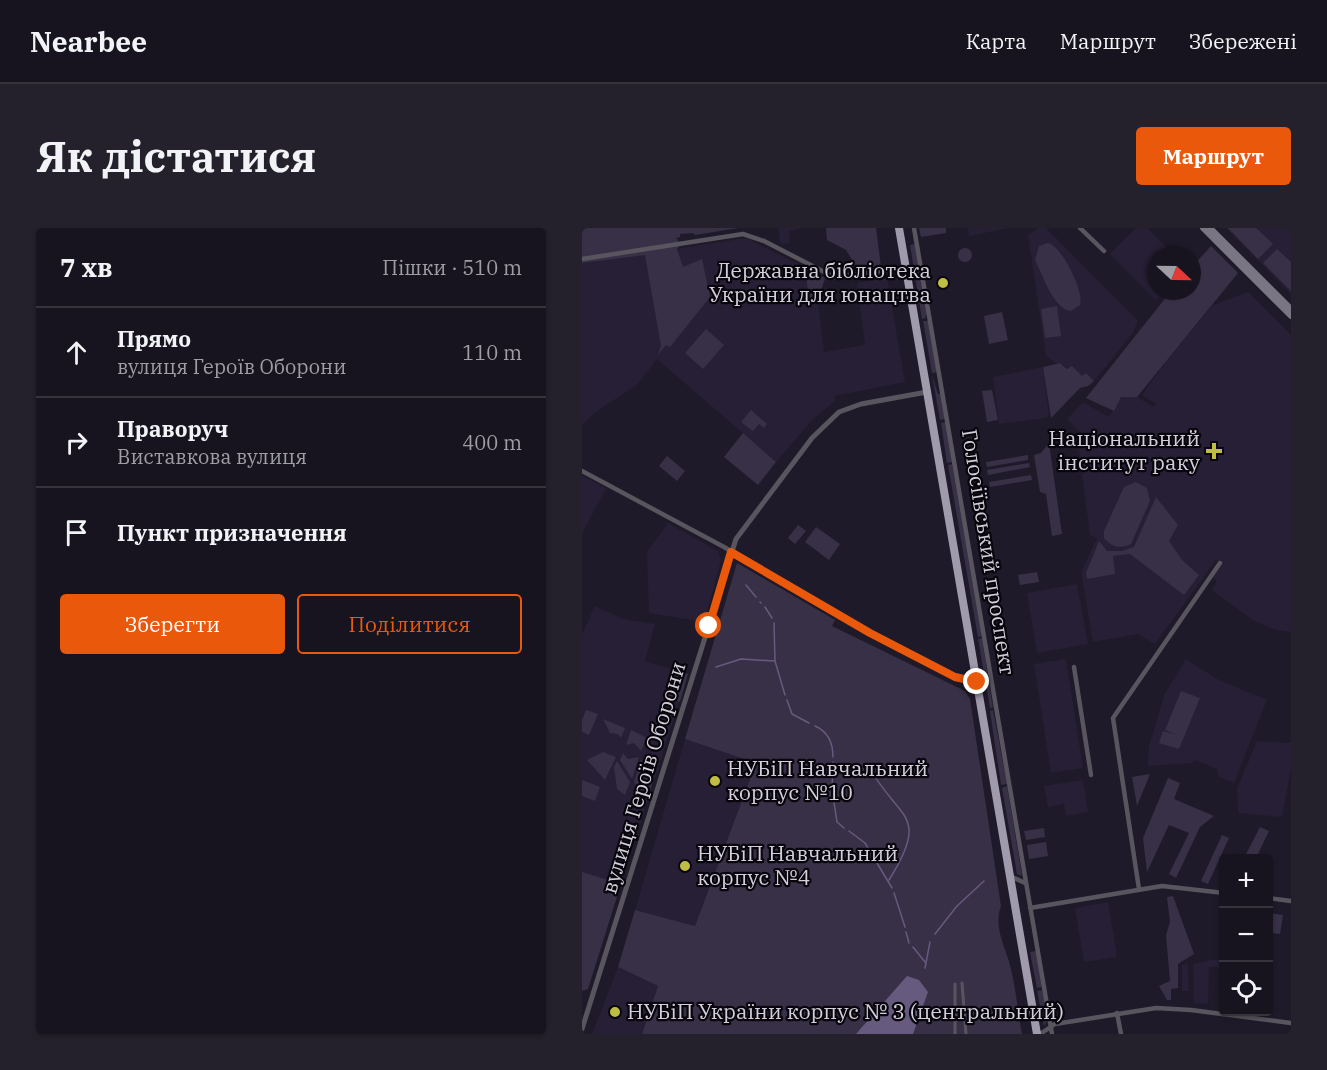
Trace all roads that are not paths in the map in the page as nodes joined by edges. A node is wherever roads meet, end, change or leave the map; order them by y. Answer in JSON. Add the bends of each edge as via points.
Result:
{"nodes":[{"id":1,"x":898,"y":228,"type":"edge"},
{"id":2,"x":914,"y":228,"type":"edge"},
{"id":3,"x":1080,"y":228,"type":"edge"},
{"id":4,"x":1203,"y":228,"type":"edge"},
{"id":5,"x":1210,"y":228,"type":"edge"},
{"id":6,"x":1104,"y":251,"type":"dead end"},
{"id":7,"x":582,"y":259,"type":"edge"},
{"id":8,"x":905,"y":268,"type":"junction"},
{"id":9,"x":1291,"y":309,"type":"edge"},
{"id":10,"x":1291,"y":316,"type":"edge"},
{"id":11,"x":927,"y":392,"type":"junction"},
{"id":12,"x":582,"y":471,"type":"edge"},
{"id":13,"x":731,"y":552,"type":"junction"},
{"id":14,"x":1220,"y":562,"type":"dead end"},
{"id":15,"x":1074,"y":667,"type":"dead end"},
{"id":16,"x":977,"y":682,"type":"junction"},
{"id":17,"x":1091,"y":775,"type":"dead end"},
{"id":18,"x":1010,"y":876,"type":"junction"},
{"id":19,"x":1025,"y":883,"type":"junction"},
{"id":20,"x":1139,"y":889,"type":"junction"},
{"id":21,"x":1219,"y":892,"type":"edge"},
{"id":22,"x":1273,"y":899,"type":"edge"},
{"id":23,"x":1291,"y":901,"type":"edge"},
{"id":24,"x":1030,"y":908,"type":"junction"},
{"id":25,"x":962,"y":983,"type":"dead end"},
{"id":26,"x":956,"y":984,"type":"dead end"},
{"id":27,"x":1117,"y":1013,"type":"junction"},
{"id":28,"x":1291,"y":1023,"type":"edge"},
{"id":29,"x":1050,"y":1025,"type":"junction"},
{"id":30,"x":582,"y":1029,"type":"edge"},
{"id":31,"x":955,"y":1034,"type":"edge"},
{"id":32,"x":966,"y":1034,"type":"edge"},
{"id":33,"x":1038,"y":1034,"type":"edge"},
{"id":34,"x":1052,"y":1034,"type":"edge"},
{"id":35,"x":1121,"y":1034,"type":"edge"}],
"edges":[{"from":1,"to":8,"type":"highway","name":"Голосіївський проспект"},
{"from":2,"to":19,"type":"street","name":"Голосіївський проспект"},
{"from":3,"to":6,"type":"street"},
{"from":4,"to":10,"type":"main road"},
{"from":5,"to":9,"type":"main road"},
{"from":7,"to":8,"type":"street","via":[[743,234],[834,277]]},
{"from":8,"to":11,"type":"highway","name":"Голосіївський проспект"},
{"from":11,"to":13,"type":"street","name":"вулиця Героїв Оборони","via":[[838,412],[801,452],[736,539]]},
{"from":11,"to":16,"type":"highway","name":"Голосіївський проспект"},
{"from":12,"to":13,"type":"street"},
{"from":13,"to":16,"type":"street","via":[[870,633],[955,677]]},
{"from":13,"to":30,"type":"street","name":"вулиця Героїв Оборони"},
{"from":14,"to":20,"type":"street","via":[[1113,718]]},
{"from":15,"to":17,"type":"street"},
{"from":16,"to":18,"type":"highway","name":"Голосіївський проспект"},
{"from":18,"to":19,"type":"street"},
{"from":18,"to":33,"type":"highway","name":"Голосіївський проспект"},
{"from":19,"to":24,"type":"street","name":"Голосіївський проспект"},
{"from":20,"to":21,"type":"street","via":[[1162,886]]},
{"from":20,"to":24,"type":"street"},
{"from":22,"to":23,"type":"street"},
{"from":24,"to":29,"type":"street","name":"Голосіївський проспект"},
{"from":25,"to":32,"type":"street"},
{"from":26,"to":31,"type":"street"},
{"from":27,"to":28,"type":"street","via":[[1156,1008],[1191,1010]]},
{"from":27,"to":29,"type":"street"},
{"from":27,"to":35,"type":"street"},
{"from":29,"to":33,"type":"street"},
{"from":29,"to":34,"type":"street","name":"Голосіївський проспект"}]}
